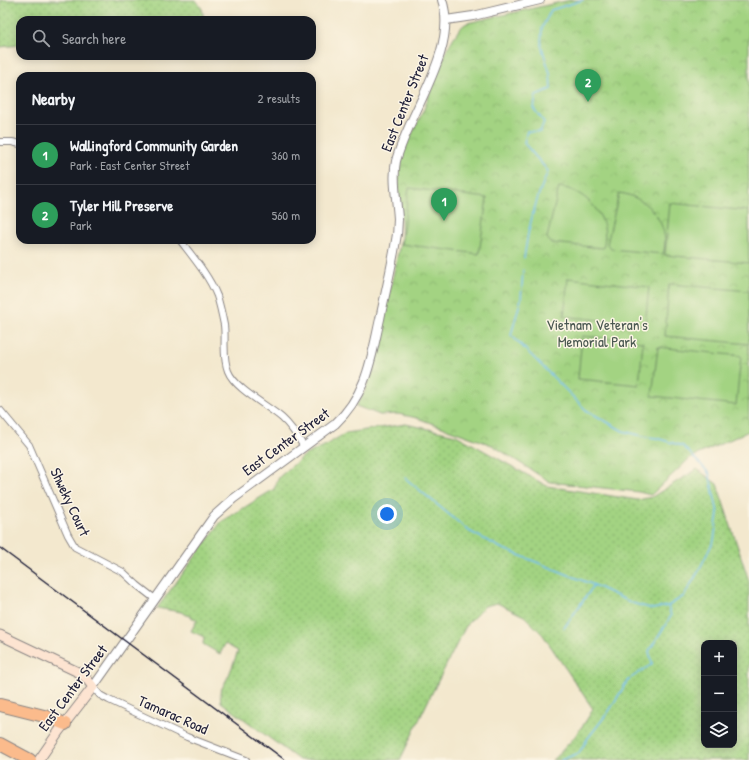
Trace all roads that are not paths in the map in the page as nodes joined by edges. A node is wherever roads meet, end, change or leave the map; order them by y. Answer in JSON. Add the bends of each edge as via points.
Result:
{"nodes":[{"id":1,"x":442,"y":0,"type":"edge"},
{"id":2,"x":540,"y":0,"type":"edge"},
{"id":3,"x":446,"y":20,"type":"junction"},
{"id":4,"x":0,"y":142,"type":"edge"},
{"id":5,"x":16,"y":143,"type":"edge"},
{"id":6,"x":183,"y":244,"type":"edge"},
{"id":7,"x":0,"y":410,"type":"edge"},
{"id":8,"x":304,"y":447,"type":"junction"},
{"id":9,"x":155,"y":598,"type":"junction"},
{"id":10,"x":0,"y":635,"type":"edge"},
{"id":11,"x":93,"y":687,"type":"junction"},
{"id":12,"x":0,"y":705,"type":"edge"},
{"id":13,"x":65,"y":724,"type":"junction"},
{"id":14,"x":0,"y":744,"type":"edge"},
{"id":15,"x":30,"y":760,"type":"edge"},
{"id":16,"x":39,"y":760,"type":"edge"},
{"id":17,"x":246,"y":760,"type":"edge"}],
"edges":[{"from":1,"to":3,"type":"street","name":"East Center Street"},
{"from":2,"to":3,"type":"street"},
{"from":3,"to":8,"type":"street","name":"East Center Street","via":[[439,56],[396,162],[396,246],[367,377],[357,398],[342,418]]},
{"from":4,"to":5,"type":"street"},
{"from":6,"to":8,"type":"street","via":[[217,295],[224,328],[228,371],[236,383],[290,426]]},
{"from":7,"to":9,"type":"street","name":"Shweky Court","via":[[29,445],[75,547],[123,572]]},
{"from":8,"to":9,"type":"street","name":"East Center Street","via":[[223,507]]},
{"from":9,"to":11,"type":"street","name":"East Center Street"},
{"from":10,"to":11,"type":"main road","via":[[78,672]]},
{"from":11,"to":13,"type":"main road","name":"East Center Street"},
{"from":11,"to":17,"type":"street","name":"Tamarac Road","via":[[109,700],[187,737]]},
{"from":12,"to":13,"type":"highway"},
{"from":13,"to":16,"type":"main road","name":"East Center Street"},
{"from":14,"to":15,"type":"highway"}]}
